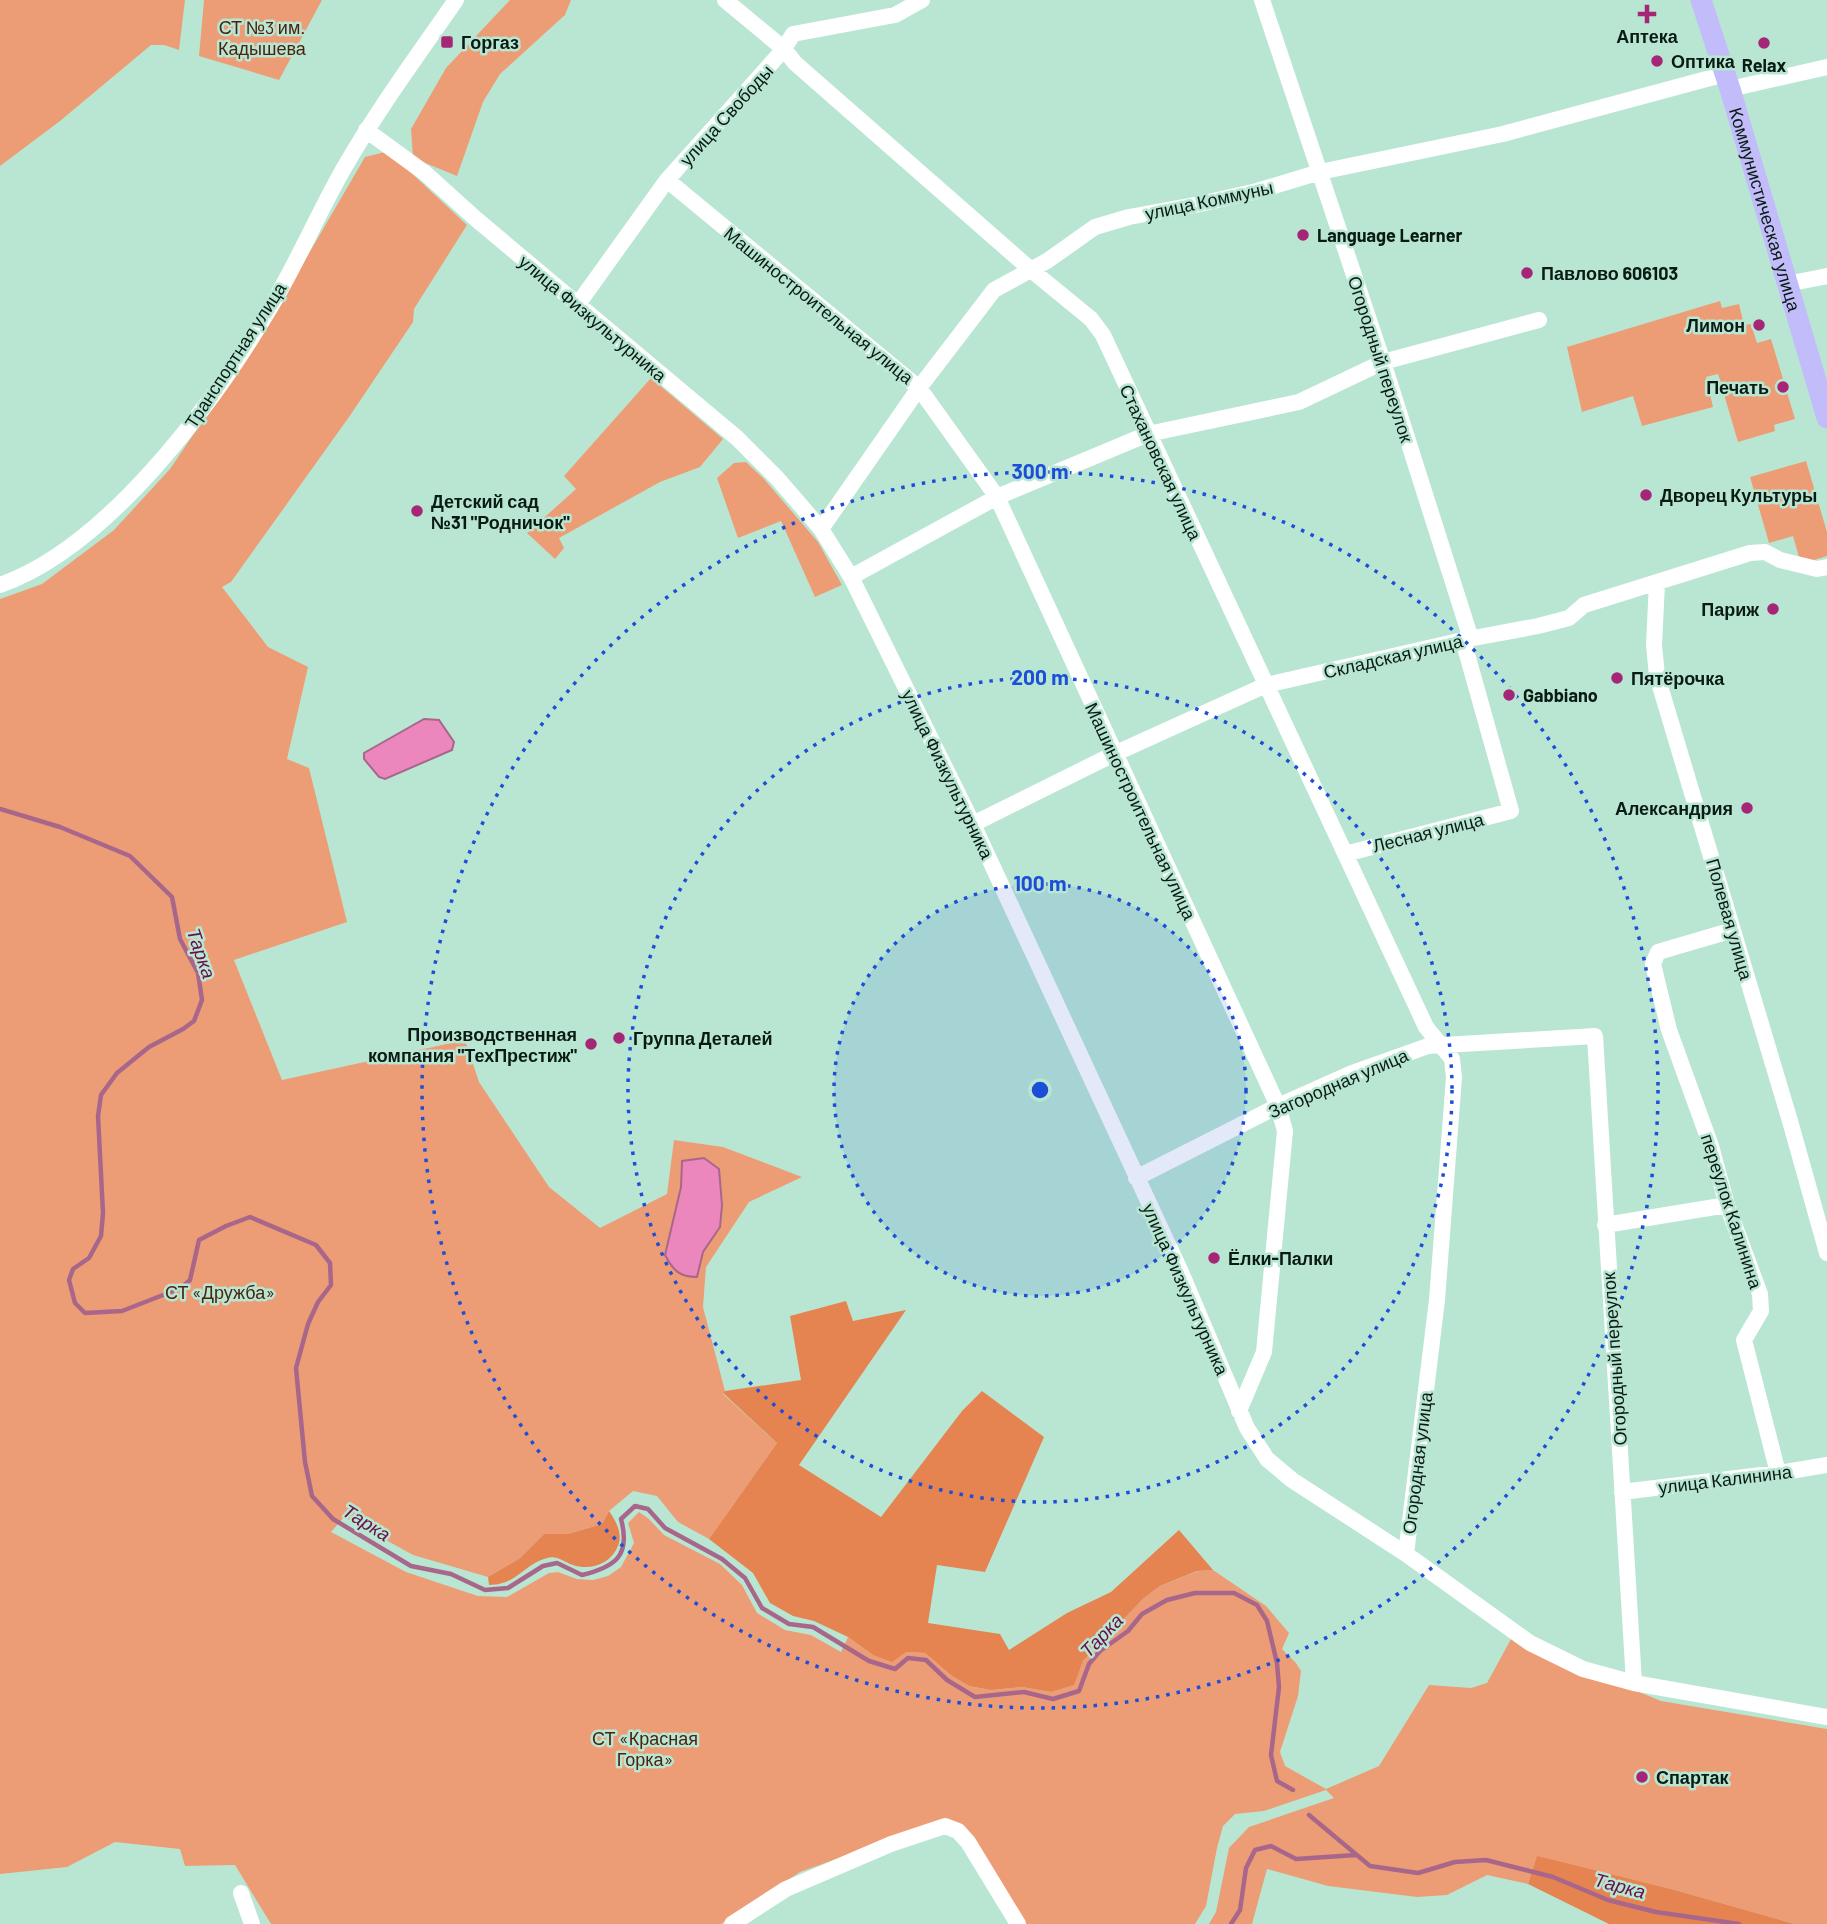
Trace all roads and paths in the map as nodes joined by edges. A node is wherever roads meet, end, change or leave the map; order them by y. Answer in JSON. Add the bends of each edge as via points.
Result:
{"nodes":[{"id":1,"x":456,"y":0,"type":"edge"},
{"id":2,"x":725,"y":0,"type":"edge"},
{"id":3,"x":922,"y":0,"type":"edge"},
{"id":4,"x":1262,"y":0,"type":"edge"},
{"id":5,"x":1701,"y":0,"type":"edge"},
{"id":6,"x":784,"y":49,"type":"junction"},
{"id":7,"x":1827,"y":66,"type":"edge"},
{"id":8,"x":1727,"y":82,"type":"junction"},
{"id":9,"x":366,"y":130,"type":"junction"},
{"id":10,"x":1320,"y":172,"type":"junction"},
{"id":11,"x":667,"y":180,"type":"junction"},
{"id":12,"x":1030,"y":269,"type":"junction"},
{"id":13,"x":1827,"y":276,"type":"edge"},
{"id":14,"x":1787,"y":284,"type":"junction"},
{"id":15,"x":578,"y":304,"type":"junction"},
{"id":16,"x":1539,"y":320,"type":"dead end"},
{"id":17,"x":1383,"y":362,"type":"junction"},
{"id":18,"x":919,"y":388,"type":"junction"},
{"id":19,"x":1827,"y":418,"type":"edge"},
{"id":20,"x":1148,"y":434,"type":"junction"},
{"id":21,"x":997,"y":497,"type":"junction"},
{"id":22,"x":821,"y":529,"type":"junction"},
{"id":23,"x":1827,"y":567,"type":"edge"},
{"id":24,"x":851,"y":577,"type":"junction"},
{"id":25,"x":1657,"y":583,"type":"junction"},
{"id":26,"x":0,"y":585,"type":"edge"},
{"id":27,"x":1467,"y":639,"type":"junction"},
{"id":28,"x":1266,"y":685,"type":"junction"},
{"id":29,"x":1114,"y":754,"type":"junction"},
{"id":30,"x":1511,"y":811,"type":"joint"},
{"id":31,"x":973,"y":824,"type":"junction"},
{"id":32,"x":1345,"y":854,"type":"junction"},
{"id":33,"x":1733,"y":930,"type":"junction"},
{"id":34,"x":1595,"y":1036,"type":"joint"},
{"id":35,"x":1438,"y":1044,"type":"junction"},
{"id":36,"x":1278,"y":1106,"type":"junction"},
{"id":37,"x":1136,"y":1178,"type":"junction"},
{"id":38,"x":1727,"y":1205,"type":"junction"},
{"id":39,"x":1605,"y":1225,"type":"junction"},
{"id":40,"x":1827,"y":1253,"type":"edge"},
{"id":41,"x":1239,"y":1411,"type":"junction"},
{"id":42,"x":1827,"y":1465,"type":"edge"},
{"id":43,"x":1778,"y":1474,"type":"junction"},
{"id":44,"x":1622,"y":1492,"type":"junction"},
{"id":45,"x":1406,"y":1554,"type":"junction"},
{"id":46,"x":1634,"y":1683,"type":"junction"},
{"id":47,"x":1827,"y":1717,"type":"edge"},
{"id":48,"x":241,"y":1893,"type":"dead end"},
{"id":49,"x":252,"y":1924,"type":"edge"},
{"id":50,"x":732,"y":1924,"type":"edge"},
{"id":51,"x":1018,"y":1924,"type":"edge"}],
"edges":[{"from":1,"to":9,"type":"street","name":"Транспортная улица"},
{"from":2,"to":6,"type":"street","name":"Стахановская улица"},
{"from":3,"to":6,"type":"street","name":"улица Свободы","via":[[895,15],[793,34]]},
{"from":4,"to":10,"type":"street","name":"Огородный переулок"},
{"from":5,"to":8,"type":"main road","name":"Коммунистическая улица"},
{"from":6,"to":11,"type":"street","name":"улица Свободы"},
{"from":6,"to":12,"type":"street","name":"Стахановская улица"},
{"from":7,"to":8,"type":"street","name":"улица Коммуны","via":[[1751,82]]},
{"from":8,"to":10,"type":"street","name":"улица Коммуны"},
{"from":8,"to":14,"type":"main road","name":"Коммунистическая улица"},
{"from":9,"to":15,"type":"street","name":"улица Физкультурника","via":[[425,173]]},
{"from":9,"to":26,"type":"street","name":"Транспортная улица","via":[[268,312],[184,435],[102,520],[64,551]]},
{"from":10,"to":12,"type":"street","name":"улица Коммуны","via":[[1200,205],[1095,227]]},
{"from":10,"to":17,"type":"street","name":"Огородный переулок"},
{"from":11,"to":15,"type":"street","name":"улица Свободы"},
{"from":11,"to":18,"type":"street","name":"Машиностроительная улица"},
{"from":12,"to":18,"type":"street","name":"улица Коммуны","via":[[994,289]]},
{"from":12,"to":20,"type":"street","name":"Стахановская улица","via":[[1091,319]]},
{"from":13,"to":14,"type":"street"},
{"from":14,"to":19,"type":"main road","name":"Коммунистическая улица"},
{"from":15,"to":22,"type":"street","name":"улица Физкультурника","via":[[737,439]]},
{"from":16,"to":17,"type":"street"},
{"from":17,"to":20,"type":"street","via":[[1298,402]]},
{"from":17,"to":27,"type":"street","name":"Огородный переулок"},
{"from":18,"to":21,"type":"street","name":"Машиностроительная улица"},
{"from":18,"to":22,"type":"street","name":"улица Коммуны"},
{"from":20,"to":21,"type":"street"},
{"from":20,"to":28,"type":"street","name":"Стахановская улица"},
{"from":21,"to":24,"type":"street"},
{"from":21,"to":29,"type":"street","name":"Машиностроительная улица"},
{"from":22,"to":24,"type":"street","name":"улица Физкультурника"},
{"from":23,"to":25,"type":"street","name":"Складская улица","via":[[1780,560],[1765,552],[1750,553]]},
{"from":24,"to":31,"type":"street","name":"улица Физкультурника"},
{"from":25,"to":27,"type":"street","name":"Складская улица","via":[[1584,605],[1569,618]]},
{"from":25,"to":33,"type":"street","name":"Полевая улица","via":[[1657,676]]},
{"from":27,"to":28,"type":"street","name":"Складская улица"},
{"from":27,"to":30,"type":"street","name":"Огородный переулок"},
{"from":28,"to":29,"type":"street","name":"Складская улица"},
{"from":28,"to":32,"type":"street","name":"Стахановская улица"},
{"from":29,"to":31,"type":"street","name":"Складская улица"},
{"from":29,"to":36,"type":"street","name":"Машиностроительная улица"},
{"from":30,"to":32,"type":"street","name":"Лесная улица"},
{"from":31,"to":37,"type":"street","name":"улица Физкультурника"},
{"from":32,"to":35,"type":"street","name":"Стахановская улица"},
{"from":33,"to":38,"type":"street","name":"переулок Калинина","via":[[1658,952],[1653,964],[1669,1030]]},
{"from":33,"to":40,"type":"street","name":"Полевая улица"},
{"from":34,"to":35,"type":"street","name":"Загородная улица"},
{"from":34,"to":39,"type":"street","name":"Огородный переулок"},
{"from":35,"to":36,"type":"street","name":"Загородная улица","via":[[1352,1073]]},
{"from":35,"to":45,"type":"street","name":"Огородная улица","via":[[1452,1059],[1453,1097],[1437,1300]]},
{"from":36,"to":37,"type":"street","name":"Загородная улица"},
{"from":36,"to":41,"type":"street","name":"Машиностроительная улица","via":[[1285,1131],[1265,1352]]},
{"from":37,"to":41,"type":"street","name":"улица Физкультурника"},
{"from":38,"to":39,"type":"street"},
{"from":38,"to":43,"type":"street","name":"переулок Калинина","via":[[1760,1294],[1761,1311],[1744,1340]]},
{"from":39,"to":44,"type":"street","name":"Огородный переулок"},
{"from":41,"to":45,"type":"street","name":"улица Физкультурника","via":[[1266,1459]]},
{"from":42,"to":43,"type":"street","name":"улица Калинина"},
{"from":43,"to":44,"type":"street","name":"улица Калинина"},
{"from":44,"to":46,"type":"street","name":"Огородный переулок"},
{"from":45,"to":46,"type":"street","name":"Огородная улица","via":[[1530,1643],[1583,1669]]},
{"from":46,"to":47,"type":"street","name":"Огородная улица"},
{"from":48,"to":49,"type":"street"},
{"from":50,"to":51,"type":"street","via":[[786,1889],[945,1826],[968,1842]]}]}
